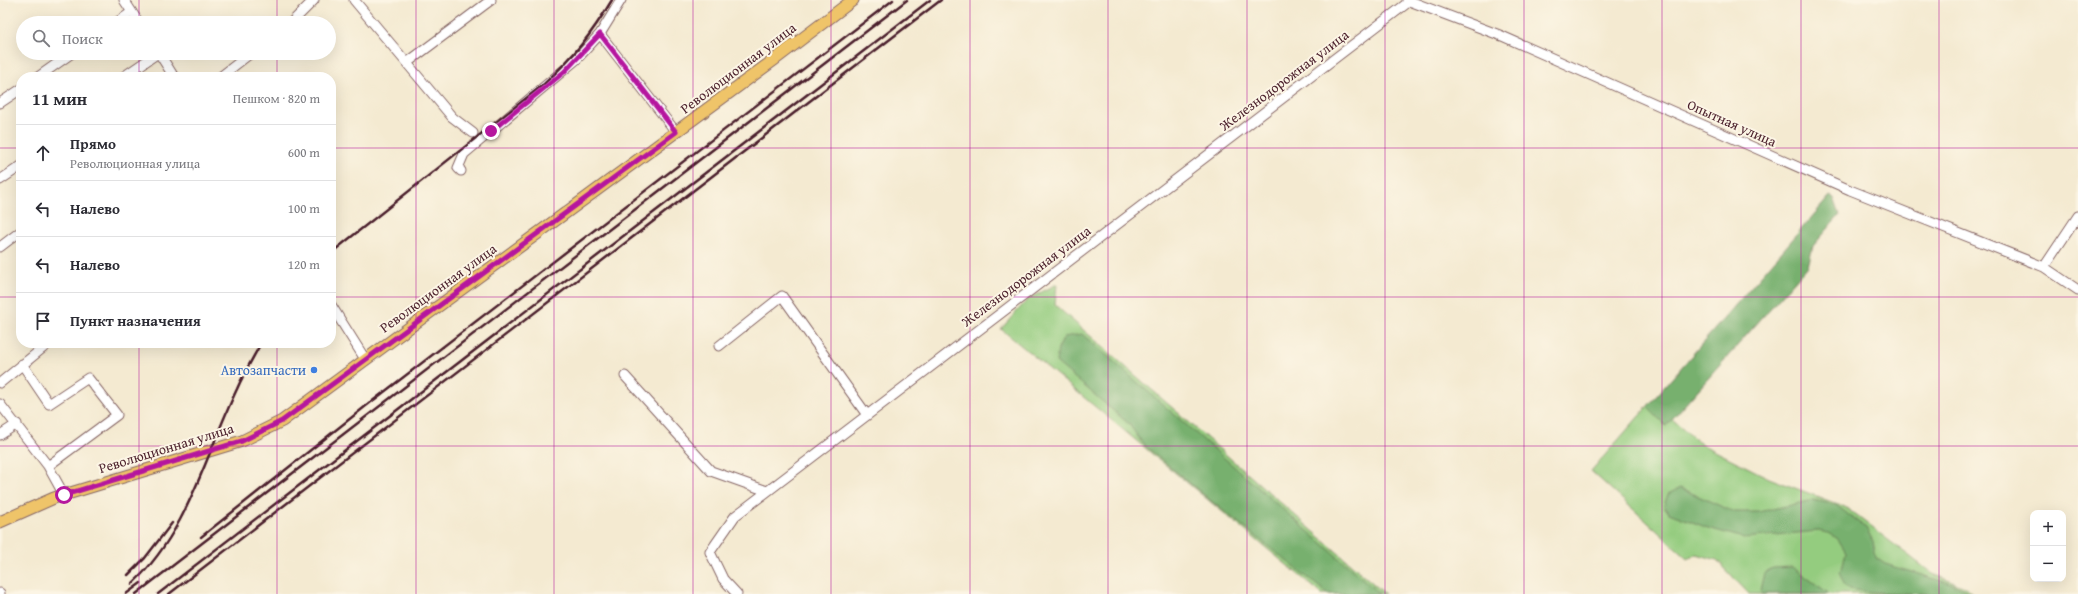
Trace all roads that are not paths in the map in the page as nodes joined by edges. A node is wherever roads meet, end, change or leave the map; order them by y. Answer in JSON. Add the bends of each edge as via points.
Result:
{"nodes":[{"id":1,"x":124,"y":0,"type":"edge"},
{"id":2,"x":314,"y":0,"type":"edge"},
{"id":3,"x":354,"y":0,"type":"edge"},
{"id":4,"x":492,"y":0,"type":"edge"},
{"id":5,"x":621,"y":0,"type":"edge"},
{"id":6,"x":853,"y":0,"type":"edge"},
{"id":7,"x":1408,"y":1,"type":"edge"},
{"id":8,"x":132,"y":12,"type":"junction"},
{"id":9,"x":126,"y":16,"type":"edge"},
{"id":10,"x":135,"y":16,"type":"edge"},
{"id":11,"x":298,"y":16,"type":"edge"},
{"id":12,"x":600,"y":34,"type":"junction"},
{"id":13,"x":62,"y":60,"type":"edge"},
{"id":14,"x":148,"y":60,"type":"edge"},
{"id":15,"x":163,"y":60,"type":"edge"},
{"id":16,"x":242,"y":60,"type":"edge"},
{"id":17,"x":408,"y":62,"type":"junction"},
{"id":18,"x":45,"y":72,"type":"edge"},
{"id":19,"x":130,"y":72,"type":"edge"},
{"id":20,"x":171,"y":72,"type":"edge"},
{"id":21,"x":226,"y":72,"type":"edge"},
{"id":22,"x":16,"y":92,"type":"edge"},
{"id":23,"x":0,"y":103,"type":"edge"},
{"id":24,"x":676,"y":132,"type":"junction"},
{"id":25,"x":473,"y":133,"type":"dead end"},
{"id":26,"x":16,"y":169,"type":"edge"},
{"id":27,"x":461,"y":171,"type":"dead end"},
{"id":28,"x":0,"y":180,"type":"edge"},
{"id":29,"x":2078,"y":216,"type":"edge"},
{"id":30,"x":16,"y":235,"type":"edge"},
{"id":31,"x":0,"y":247,"type":"edge"},
{"id":32,"x":2044,"y":267,"type":"junction"},
{"id":33,"x":2078,"y":290,"type":"edge"},
{"id":34,"x":336,"y":313,"type":"edge"},
{"id":35,"x":718,"y":346,"type":"dead end"},
{"id":36,"x":43,"y":348,"type":"edge"},
{"id":37,"x":365,"y":359,"type":"junction"},
{"id":38,"x":22,"y":364,"type":"junction"},
{"id":39,"x":625,"y":376,"type":"dead end"},
{"id":40,"x":0,"y":383,"type":"edge"},
{"id":41,"x":0,"y":404,"type":"edge"},
{"id":42,"x":867,"y":415,"type":"junction"},
{"id":43,"x":17,"y":424,"type":"junction"},
{"id":44,"x":0,"y":435,"type":"edge"},
{"id":45,"x":48,"y":466,"type":"junction"},
{"id":46,"x":768,"y":491,"type":"junction"},
{"id":47,"x":64,"y":495,"type":"junction"},
{"id":48,"x":0,"y":522,"type":"edge"},
{"id":49,"x":737,"y":594,"type":"edge"}],
"edges":[{"from":1,"to":8,"type":"street"},
{"from":2,"to":11,"type":"street"},
{"from":3,"to":17,"type":"street"},
{"from":4,"to":17,"type":"street"},
{"from":5,"to":12,"type":"street"},
{"from":6,"to":24,"type":"main road","name":"Революционная улица"},
{"from":7,"to":32,"type":"street","name":"Опытная улица","via":[[1502,36],[1850,190]]},
{"from":7,"to":42,"type":"street","name":"Железнодорожная улица"},
{"from":8,"to":9,"type":"street"},
{"from":8,"to":10,"type":"street"},
{"from":12,"to":24,"type":"street"},
{"from":12,"to":27,"type":"street","via":[[564,72],[464,154],[458,168]]},
{"from":13,"to":18,"type":"street"},
{"from":14,"to":19,"type":"street"},
{"from":15,"to":20,"type":"street"},
{"from":16,"to":21,"type":"street"},
{"from":17,"to":25,"type":"street","via":[[452,117]]},
{"from":22,"to":23,"type":"street"},
{"from":24,"to":37,"type":"main road","name":"Революционная улица"},
{"from":26,"to":28,"type":"street"},
{"from":29,"to":32,"type":"street"},
{"from":30,"to":31,"type":"street"},
{"from":32,"to":33,"type":"street","name":"Опытная улица"},
{"from":34,"to":37,"type":"street"},
{"from":35,"to":42,"type":"street","via":[[782,296]]},
{"from":36,"to":38,"type":"street"},
{"from":37,"to":47,"type":"main road","name":"Революционная улица","via":[[300,409],[261,433],[212,451]]},
{"from":38,"to":40,"type":"street"},
{"from":38,"to":45,"type":"street","via":[[49,404],[88,378],[117,415]]},
{"from":39,"to":46,"type":"street","via":[[710,471]]},
{"from":41,"to":43,"type":"street"},
{"from":42,"to":46,"type":"street","name":"Железнодорожная улица"},
{"from":43,"to":44,"type":"street"},
{"from":43,"to":45,"type":"street"},
{"from":45,"to":47,"type":"street"},
{"from":46,"to":49,"type":"street","name":"Железнодорожная улица","via":[[735,516],[710,552],[723,580]]},
{"from":47,"to":48,"type":"main road","name":"Революционная улица"}]}
